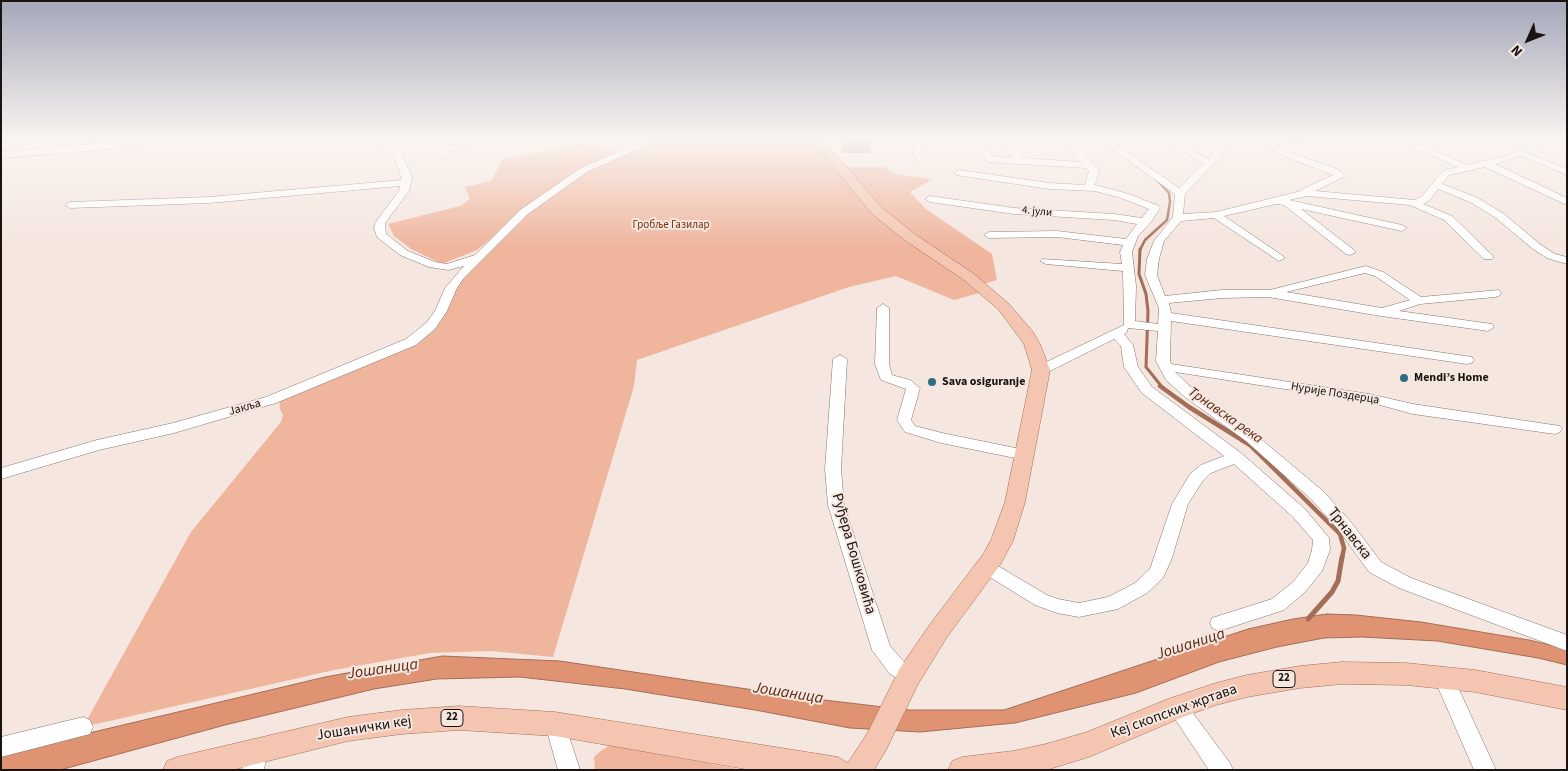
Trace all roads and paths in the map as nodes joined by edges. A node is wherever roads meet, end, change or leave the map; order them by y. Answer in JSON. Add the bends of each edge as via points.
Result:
{"nodes":[{"id":1,"x":407,"y":176,"type":"edge"},
{"id":2,"x":575,"y":176,"type":"edge"},
{"id":3,"x":847,"y":176,"type":"edge"},
{"id":4,"x":980,"y":176,"type":"edge"},
{"id":5,"x":1093,"y":176,"type":"edge"},
{"id":6,"x":1156,"y":176,"type":"edge"},
{"id":7,"x":1195,"y":176,"type":"edge"},
{"id":8,"x":1340,"y":176,"type":"edge"},
{"id":9,"x":1444,"y":176,"type":"edge"},
{"id":10,"x":1512,"y":176,"type":"edge"},
{"id":11,"x":407,"y":182,"type":"junction"},
{"id":12,"x":1437,"y":185,"type":"junction"},
{"id":13,"x":1094,"y":188,"type":"junction"},
{"id":14,"x":1180,"y":193,"type":"junction"},
{"id":15,"x":1298,"y":194,"type":"junction"},
{"id":16,"x":930,"y":199,"type":"dead end"},
{"id":17,"x":1274,"y":200,"type":"junction"},
{"id":18,"x":1567,"y":202,"type":"edge"},
{"id":19,"x":1286,"y":203,"type":"junction"},
{"id":20,"x":1414,"y":203,"type":"junction"},
{"id":21,"x":70,"y":205,"type":"dead end"},
{"id":22,"x":1216,"y":216,"type":"junction"},
{"id":23,"x":1178,"y":218,"type":"junction"},
{"id":24,"x":1146,"y":222,"type":"junction"},
{"id":25,"x":1402,"y":228,"type":"dead end"},
{"id":26,"x":989,"y":235,"type":"dead end"},
{"id":27,"x":1128,"y":244,"type":"junction"},
{"id":28,"x":1350,"y":252,"type":"dead end"},
{"id":29,"x":477,"y":257,"type":"junction"},
{"id":30,"x":1488,"y":257,"type":"dead end"},
{"id":31,"x":1280,"y":258,"type":"dead end"},
{"id":32,"x":1046,"y":261,"type":"dead end"},
{"id":33,"x":1567,"y":261,"type":"edge"},
{"id":34,"x":1127,"y":268,"type":"junction"},
{"id":35,"x":1495,"y":293,"type":"dead end"},
{"id":36,"x":1268,"y":294,"type":"junction"},
{"id":37,"x":1163,"y":300,"type":"junction"},
{"id":38,"x":1419,"y":300,"type":"junction"},
{"id":39,"x":883,"y":308,"type":"dead end"},
{"id":40,"x":1381,"y":312,"type":"junction"},
{"id":41,"x":1161,"y":324,"type":"junction"},
{"id":42,"x":1127,"y":327,"type":"junction"},
{"id":43,"x":1488,"y":327,"type":"dead end"},
{"id":44,"x":840,"y":359,"type":"dead end"},
{"id":45,"x":1467,"y":360,"type":"dead end"},
{"id":46,"x":1166,"y":367,"type":"junction"},
{"id":47,"x":1041,"y":370,"type":"junction"},
{"id":48,"x":1555,"y":430,"type":"dead end"},
{"id":49,"x":1025,"y":456,"type":"junction"},
{"id":50,"x":1236,"y":457,"type":"junction"},
{"id":51,"x":1,"y":474,"type":"edge"},
{"id":52,"x":986,"y":566,"type":"junction"},
{"id":53,"x":1219,"y":623,"type":"dead end"},
{"id":54,"x":1567,"y":643,"type":"edge"},
{"id":55,"x":1444,"y":678,"type":"junction"},
{"id":56,"x":906,"y":684,"type":"junction"},
{"id":57,"x":1567,"y":699,"type":"edge"},
{"id":58,"x":1177,"y":707,"type":"junction"},
{"id":59,"x":555,"y":724,"type":"junction"},
{"id":60,"x":83,"y":727,"type":"dead end"},
{"id":61,"x":1,"y":747,"type":"edge"},
{"id":62,"x":254,"y":760,"type":"edge"},
{"id":63,"x":1014,"y":767,"type":"edge"},
{"id":64,"x":177,"y":770,"type":"edge"},
{"id":65,"x":569,"y":770,"type":"edge"},
{"id":66,"x":838,"y":770,"type":"edge"},
{"id":67,"x":859,"y":770,"type":"edge"},
{"id":68,"x":962,"y":770,"type":"edge"},
{"id":69,"x":1222,"y":770,"type":"edge"},
{"id":70,"x":1485,"y":770,"type":"edge"}],
"edges":[{"from":1,"to":11,"type":"street"},
{"from":2,"to":29,"type":"street","name":"Јакља","via":[[520,216]]},
{"from":3,"to":47,"type":"main road","via":[[877,211],[969,277],[1004,307],[1025,332]]},
{"from":4,"to":13,"type":"street","via":[[1049,186]]},
{"from":5,"to":13,"type":"street","via":[[1090,185]]},
{"from":6,"to":14,"type":"street"},
{"from":7,"to":14,"type":"street"},
{"from":8,"to":15,"type":"street"},
{"from":9,"to":12,"type":"street"},
{"from":10,"to":18,"type":"street"},
{"from":11,"to":21,"type":"street","via":[[226,199]]},
{"from":11,"to":29,"type":"street","via":[[380,223],[381,235],[404,253],[433,265],[448,267]]},
{"from":12,"to":20,"type":"street","via":[[1426,198]]},
{"from":12,"to":33,"type":"street","via":[[1474,200],[1500,216],[1537,247]]},
{"from":13,"to":24,"type":"street","via":[[1155,208]]},
{"from":14,"to":23,"type":"street"},
{"from":15,"to":17,"type":"street"},
{"from":15,"to":20,"type":"street","via":[[1318,193]]},
{"from":16,"to":24,"type":"street","name":"4. јули","via":[[1006,210]]},
{"from":17,"to":19,"type":"street"},
{"from":17,"to":22,"type":"street"},
{"from":19,"to":25,"type":"street"},
{"from":19,"to":28,"type":"street"},
{"from":20,"to":30,"type":"street","via":[[1448,218]]},
{"from":22,"to":23,"type":"street"},
{"from":22,"to":31,"type":"street"},
{"from":23,"to":37,"type":"street","via":[[1162,234],[1153,259],[1152,281]]},
{"from":24,"to":27,"type":"street","via":[[1132,235]]},
{"from":26,"to":27,"type":"street","name":"4. јули","via":[[1057,234]]},
{"from":27,"to":34,"type":"street"},
{"from":29,"to":51,"type":"street","name":"Јакља","via":[[454,283],[431,326],[411,342],[387,353],[271,400],[174,428],[97,445]]},
{"from":32,"to":34,"type":"street"},
{"from":34,"to":42,"type":"street","via":[[1130,286]]},
{"from":35,"to":38,"type":"street"},
{"from":36,"to":37,"type":"street"},
{"from":36,"to":38,"type":"street","via":[[1366,270],[1379,274]]},
{"from":36,"to":40,"type":"street"},
{"from":37,"to":41,"type":"street"},
{"from":38,"to":40,"type":"street"},
{"from":39,"to":49,"type":"street","via":[[882,364],[886,377],[913,388],[904,420],[910,429]]},
{"from":40,"to":43,"type":"street"},
{"from":41,"to":42,"type":"street"},
{"from":41,"to":45,"type":"street"},
{"from":41,"to":46,"type":"street"},
{"from":42,"to":47,"type":"street"},
{"from":42,"to":50,"type":"street","via":[[1131,367],[1147,390]]},
{"from":44,"to":56,"type":"street","name":"Руђера Бошковића","via":[[833,469],[836,505],[882,650]]},
{"from":46,"to":48,"type":"street","name":"Нурије Поздерца"},
{"from":46,"to":54,"type":"street","name":"Трнавска","via":[[1176,382],[1251,438],[1318,496],[1375,567],[1405,583]]},
{"from":47,"to":49,"type":"main road"},
{"from":49,"to":52,"type":"main road","via":[[1011,519]]},
{"from":50,"to":52,"type":"street","via":[[1206,469],[1196,478],[1180,504],[1157,573],[1140,588],[1112,604],[1080,610],[1056,606]]},
{"from":50,"to":53,"type":"street","via":[[1299,512],[1320,538],[1321,550],[1316,566],[1278,605]]},
{"from":52,"to":56,"type":"main road","via":[[939,630]]},
{"from":55,"to":57,"type":"main road","name":"Кеј скопских жртава","number":"22"},
{"from":55,"to":58,"type":"main road","name":"Кеј скопских жртава","number":"22","via":[[1378,673],[1300,676],[1247,686]]},
{"from":55,"to":70,"type":"street"},
{"from":56,"to":67,"type":"main road"},
{"from":58,"to":63,"type":"main road","name":"Кеј скопских жртава","number":"22","via":[[1067,751]]},
{"from":58,"to":69,"type":"street"},
{"from":59,"to":62,"type":"main road","name":"Јошанички кеј","number":"22","via":[[497,718],[402,722],[348,729]]},
{"from":59,"to":65,"type":"street"},
{"from":59,"to":66,"type":"main road","name":"Јошанички кеј","number":"22"},
{"from":60,"to":61,"type":"street"},
{"from":62,"to":64,"type":"main road","name":"Јошанички кеј","number":"22"},
{"from":63,"to":68,"type":"main road","name":"Кеј скопских жртава","number":"22"}]}
